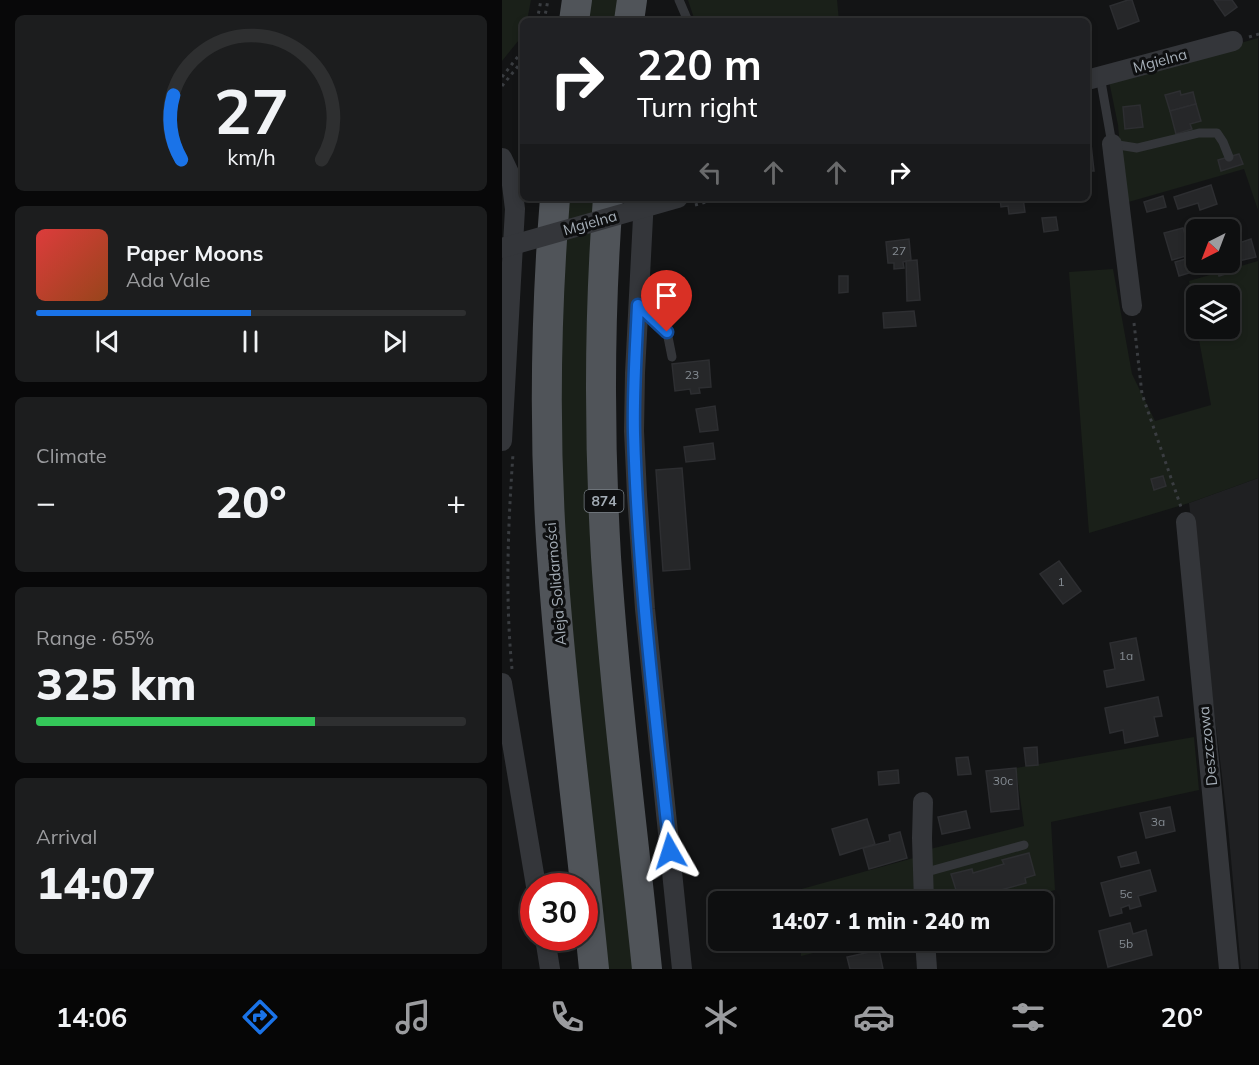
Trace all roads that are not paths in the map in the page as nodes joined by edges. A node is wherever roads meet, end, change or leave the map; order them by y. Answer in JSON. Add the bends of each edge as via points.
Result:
{"nodes":[{"id":1,"x":577,"y":0,"type":"edge"},
{"id":2,"x":632,"y":0,"type":"edge"},
{"id":3,"x":679,"y":0,"type":"edge"},
{"id":4,"x":574,"y":18,"type":"edge"},
{"id":5,"x":629,"y":18,"type":"edge"},
{"id":6,"x":687,"y":18,"type":"edge"},
{"id":7,"x":1233,"y":42,"type":"dead end"},
{"id":8,"x":1093,"y":78,"type":"edge"},
{"id":9,"x":1112,"y":144,"type":"junction"},
{"id":10,"x":1229,"y":157,"type":"dead end"},
{"id":11,"x":502,"y":158,"type":"edge"},
{"id":12,"x":554,"y":201,"type":"edge"},
{"id":13,"x":608,"y":201,"type":"edge"},
{"id":14,"x":644,"y":201,"type":"edge"},
{"id":15,"x":687,"y":201,"type":"edge"},
{"id":16,"x":502,"y":248,"type":"edge"},
{"id":17,"x":638,"y":305,"type":"junction"},
{"id":18,"x":1132,"y":306,"type":"road end"},
{"id":19,"x":672,"y":357,"type":"dead end"},
{"id":20,"x":508,"y":443,"type":"edge"},
{"id":21,"x":1186,"y":522,"type":"road end"},
{"id":22,"x":507,"y":677,"type":"edge"},
{"id":23,"x":923,"y":802,"type":"dead end"},
{"id":24,"x":1024,"y":845,"type":"dead end"},
{"id":25,"x":534,"y":873,"type":"edge"},
{"id":26,"x":923,"y":873,"type":"junction"},
{"id":27,"x":924,"y":891,"type":"edge"},
{"id":28,"x":547,"y":951,"type":"edge"},
{"id":29,"x":926,"y":951,"type":"edge"},
{"id":30,"x":550,"y":969,"type":"edge"},
{"id":31,"x":594,"y":969,"type":"edge"},
{"id":32,"x":647,"y":969,"type":"edge"},
{"id":33,"x":682,"y":969,"type":"edge"},
{"id":34,"x":927,"y":969,"type":"edge"},
{"id":35,"x":1229,"y":969,"type":"edge"}],
"edges":[{"from":1,"to":4,"type":"main road"},
{"from":2,"to":5,"type":"main road"},
{"from":3,"to":6,"type":"lane"},
{"from":7,"to":8,"type":"street","name":"Mgielna"},
{"from":8,"to":9,"type":"lane"},
{"from":9,"to":10,"type":"lane","via":[[1137,148],[1199,133],[1217,133]]},
{"from":9,"to":18,"type":"street"},
{"from":11,"to":20,"type":"street","via":[[511,177],[516,209]]},
{"from":12,"to":31,"type":"main road","name":"Aleja Solidarności","via":[[546,388],[551,540]]},
{"from":13,"to":32,"type":"main road","number":"874","via":[[601,343],[604,510]]},
{"from":14,"to":17,"type":"street"},
{"from":15,"to":16,"type":"street","name":"Mgielna","bridge":true},
{"from":17,"to":19,"type":"lane","via":[[667,332]]},
{"from":17,"to":33,"type":"street","via":[[634,431],[637,495]]},
{"from":21,"to":35,"type":"street","name":"Deszczowa"},
{"from":22,"to":25,"type":"street"},
{"from":23,"to":26,"type":"street"},
{"from":24,"to":26,"type":"lane"},
{"from":26,"to":27,"type":"street"},
{"from":28,"to":30,"type":"street"},
{"from":29,"to":34,"type":"street"}]}
